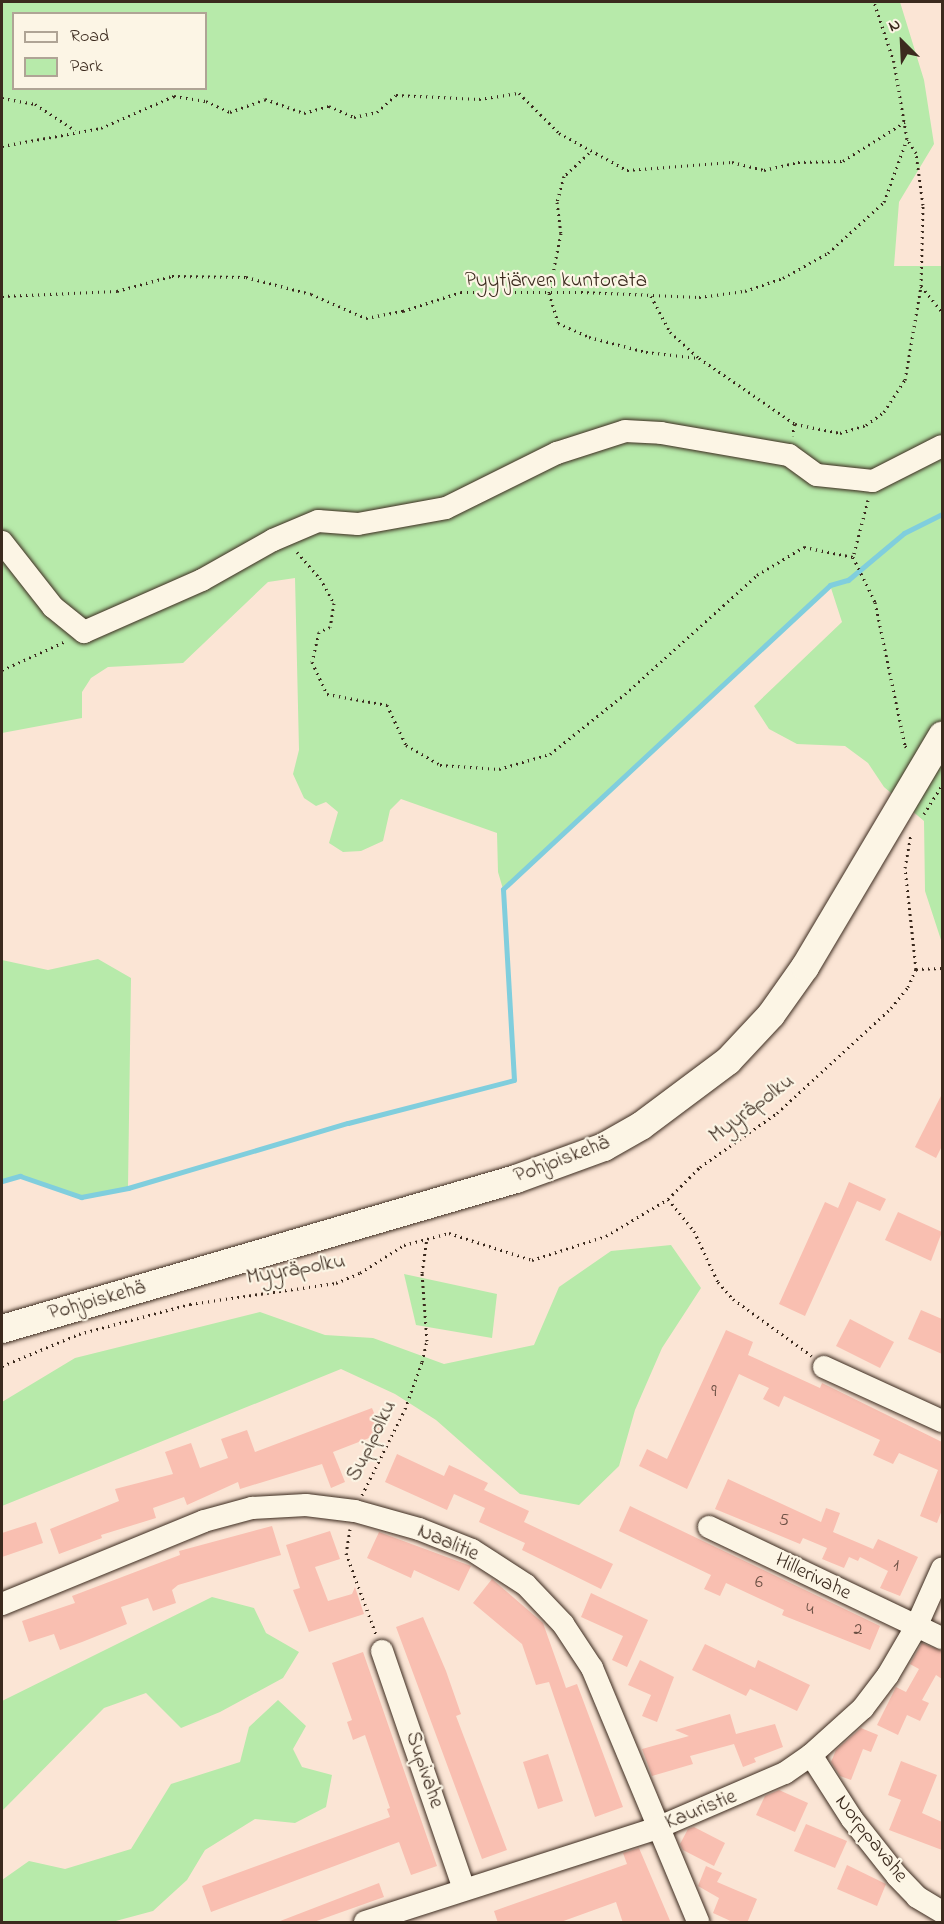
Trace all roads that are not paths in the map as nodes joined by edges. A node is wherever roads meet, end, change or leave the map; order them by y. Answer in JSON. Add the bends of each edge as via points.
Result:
{"nodes":[{"id":1,"x":942,"y":447,"type":"edge"},
{"id":2,"x":2,"y":543,"type":"edge"},
{"id":3,"x":942,"y":736,"type":"edge"},
{"id":4,"x":2,"y":1329,"type":"edge"},
{"id":5,"x":824,"y":1367,"type":"road end"},
{"id":6,"x":942,"y":1422,"type":"edge"},
{"id":7,"x":709,"y":1527,"type":"dead end"},
{"id":8,"x":942,"y":1569,"type":"edge"},
{"id":9,"x":2,"y":1604,"type":"edge"},
{"id":10,"x":916,"y":1627,"type":"junction"},
{"id":11,"x":942,"y":1638,"type":"edge"},
{"id":12,"x":382,"y":1651,"type":"road end"},
{"id":13,"x":811,"y":1755,"type":"junction"},
{"id":14,"x":657,"y":1828,"type":"junction"},
{"id":15,"x":464,"y":1889,"type":"junction"},
{"id":16,"x":942,"y":1912,"type":"edge"},
{"id":17,"x":365,"y":1923,"type":"edge"},
{"id":18,"x":698,"y":1923,"type":"edge"}],
"edges":[{"from":1,"to":2,"type":"street","via":[[873,481],[817,475],[789,455],[661,433],[625,431],[557,453],[446,508],[358,524],[318,521],[202,580],[84,632],[53,607]]},
{"from":3,"to":4,"type":"main road","name":"Pohjoiskehä","via":[[805,967],[771,1015],[728,1061],[641,1126],[604,1147],[516,1179]]},
{"from":5,"to":6,"type":"street"},
{"from":7,"to":10,"type":"street","name":"Hillerivahe"},
{"from":8,"to":10,"type":"street","name":"Kauristie"},
{"from":9,"to":14,"type":"street","name":"Naalitie","via":[[204,1521],[243,1510],[306,1505],[355,1511],[419,1528],[472,1550],[526,1586],[563,1623],[592,1668]]},
{"from":10,"to":11,"type":"street","name":"Hillerivahe"},
{"from":10,"to":13,"type":"street","name":"Kauristie","via":[[863,1708]]},
{"from":12,"to":15,"type":"street","name":"Supivahe"},
{"from":13,"to":14,"type":"street","name":"Kauristie","via":[[742,1794]]},
{"from":13,"to":16,"type":"street","name":"Norppavahe","via":[[852,1819],[897,1876],[918,1897]]},
{"from":14,"to":15,"type":"street","name":"Kauristie"},
{"from":14,"to":18,"type":"street","name":"Naalitie"},
{"from":15,"to":17,"type":"street","name":"Kauristie"}]}
